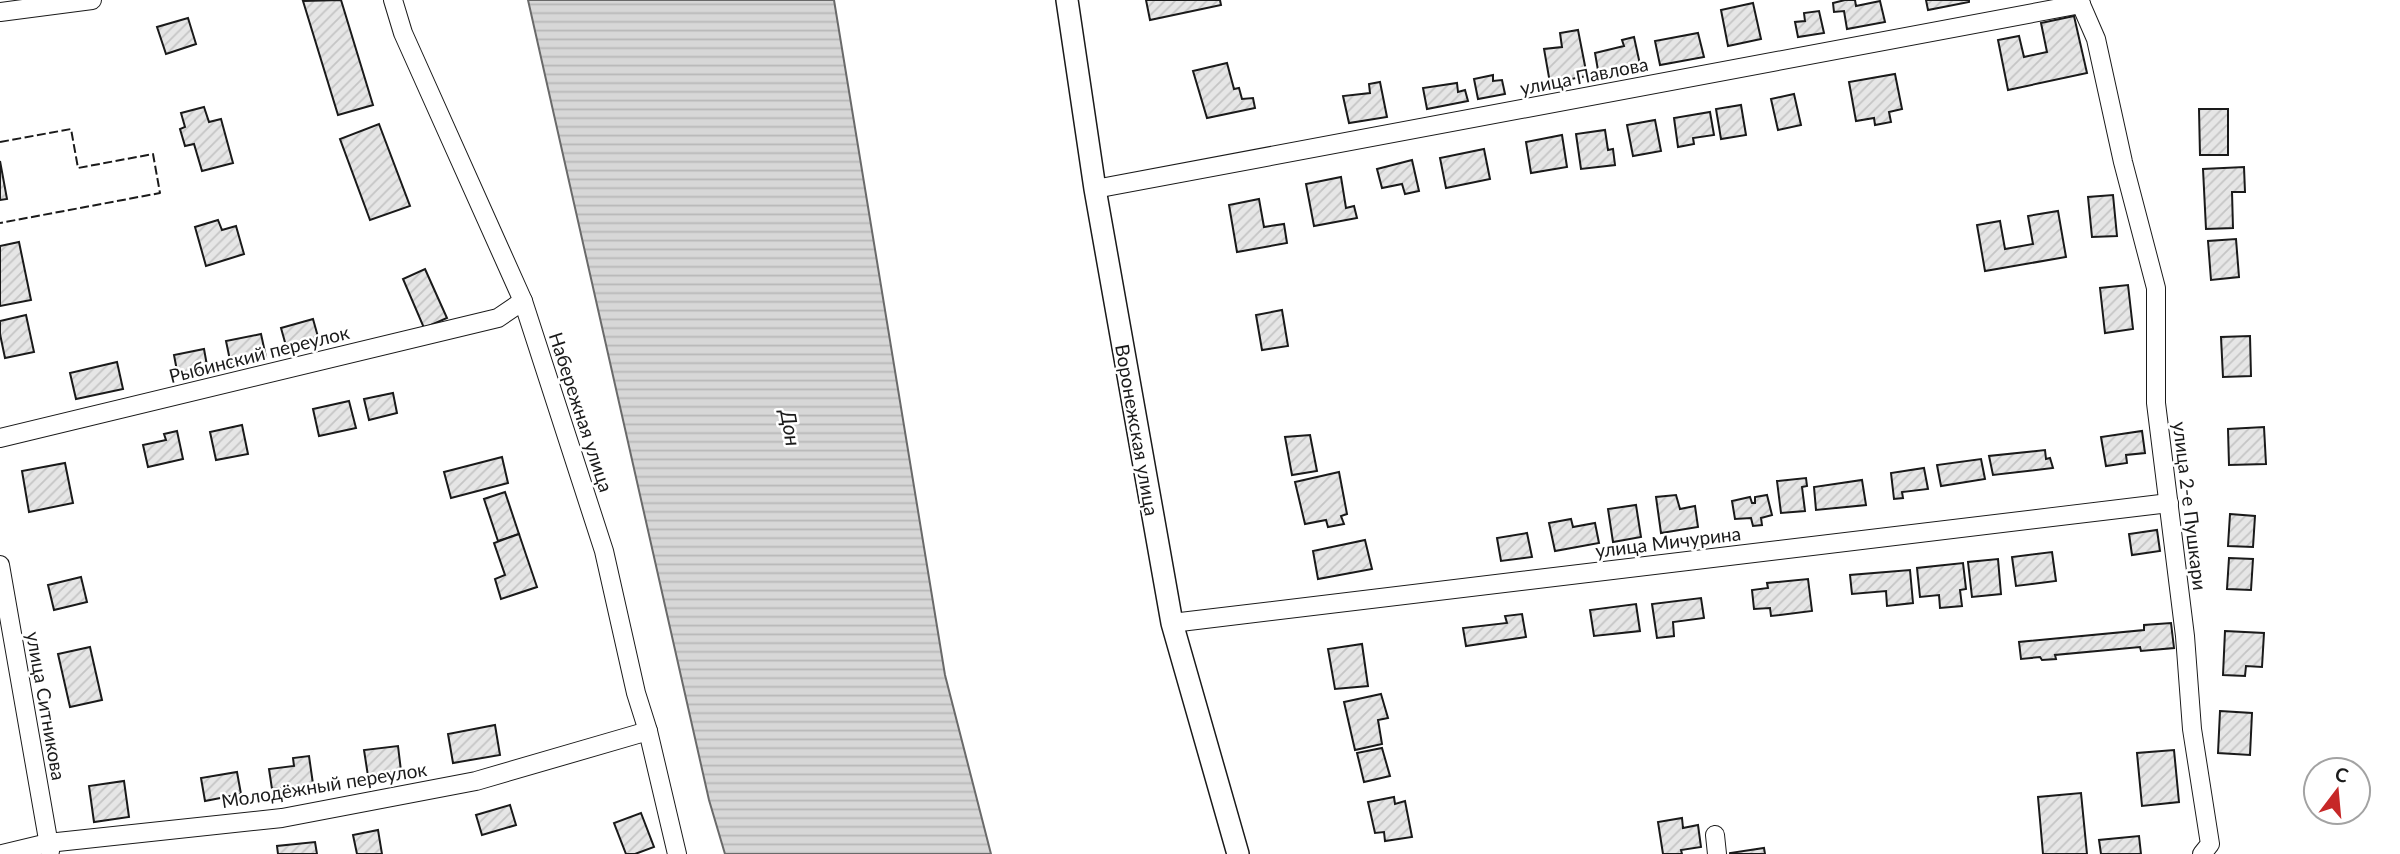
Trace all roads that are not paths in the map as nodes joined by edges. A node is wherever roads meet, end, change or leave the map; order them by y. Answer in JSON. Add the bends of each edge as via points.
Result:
{"nodes":[{"id":1,"x":92,"y":0,"type":"edge"},
{"id":2,"x":393,"y":0,"type":"edge"},
{"id":3,"x":1067,"y":0,"type":"edge"},
{"id":4,"x":2080,"y":2,"type":"edge"},
{"id":5,"x":0,"y":12,"type":"edge"},
{"id":6,"x":1095,"y":189,"type":"junction"},
{"id":7,"x":523,"y":301,"type":"junction"},
{"id":8,"x":0,"y":439,"type":"edge"},
{"id":9,"x":2169,"y":503,"type":"junction"},
{"id":10,"x":0,"y":565,"type":"edge"},
{"id":11,"x":1172,"y":623,"type":"junction"},
{"id":12,"x":648,"y":731,"type":"junction"},
{"id":13,"x":1715,"y":835,"type":"dead end"},
{"id":14,"x":49,"y":848,"type":"edge"},
{"id":15,"x":2,"y":854,"type":"edge"},
{"id":16,"x":677,"y":854,"type":"edge"},
{"id":17,"x":1238,"y":854,"type":"edge"},
{"id":18,"x":1717,"y":854,"type":"edge"},
{"id":19,"x":2202,"y":854,"type":"edge"}],
"edges":[{"from":1,"to":5,"type":"street"},
{"from":2,"to":7,"type":"street","name":"Набережная улица","via":[[403,33]]},
{"from":3,"to":6,"type":"street","name":"Воронежская улица"},
{"from":4,"to":6,"type":"street","name":"улица Павлова"},
{"from":4,"to":9,"type":"street","name":"улица 2-е Пушкари","via":[[2096,39],[2156,288],[2156,403]]},
{"from":6,"to":11,"type":"street","name":"Воронежская улица"},
{"from":7,"to":8,"type":"street","name":"Рыбинский переулок","via":[[498,318]]},
{"from":7,"to":12,"type":"street","name":"Набережная улица","via":[[604,551]]},
{"from":9,"to":11,"type":"street","name":"улица Мичурина"},
{"from":9,"to":19,"type":"street","name":"улица 2-е Пушкари","via":[[2192,729],[2210,844]]},
{"from":10,"to":14,"type":"street","name":"улица Ситникова"},
{"from":11,"to":17,"type":"street","name":"Воронежская улица"},
{"from":12,"to":14,"type":"street","name":"Молодёжный переулок","via":[[476,780],[282,818]]},
{"from":12,"to":16,"type":"street","name":"Набережная улица"},
{"from":13,"to":18,"type":"street"},
{"from":14,"to":15,"type":"street","name":"Молодёжный переулок"}]}
